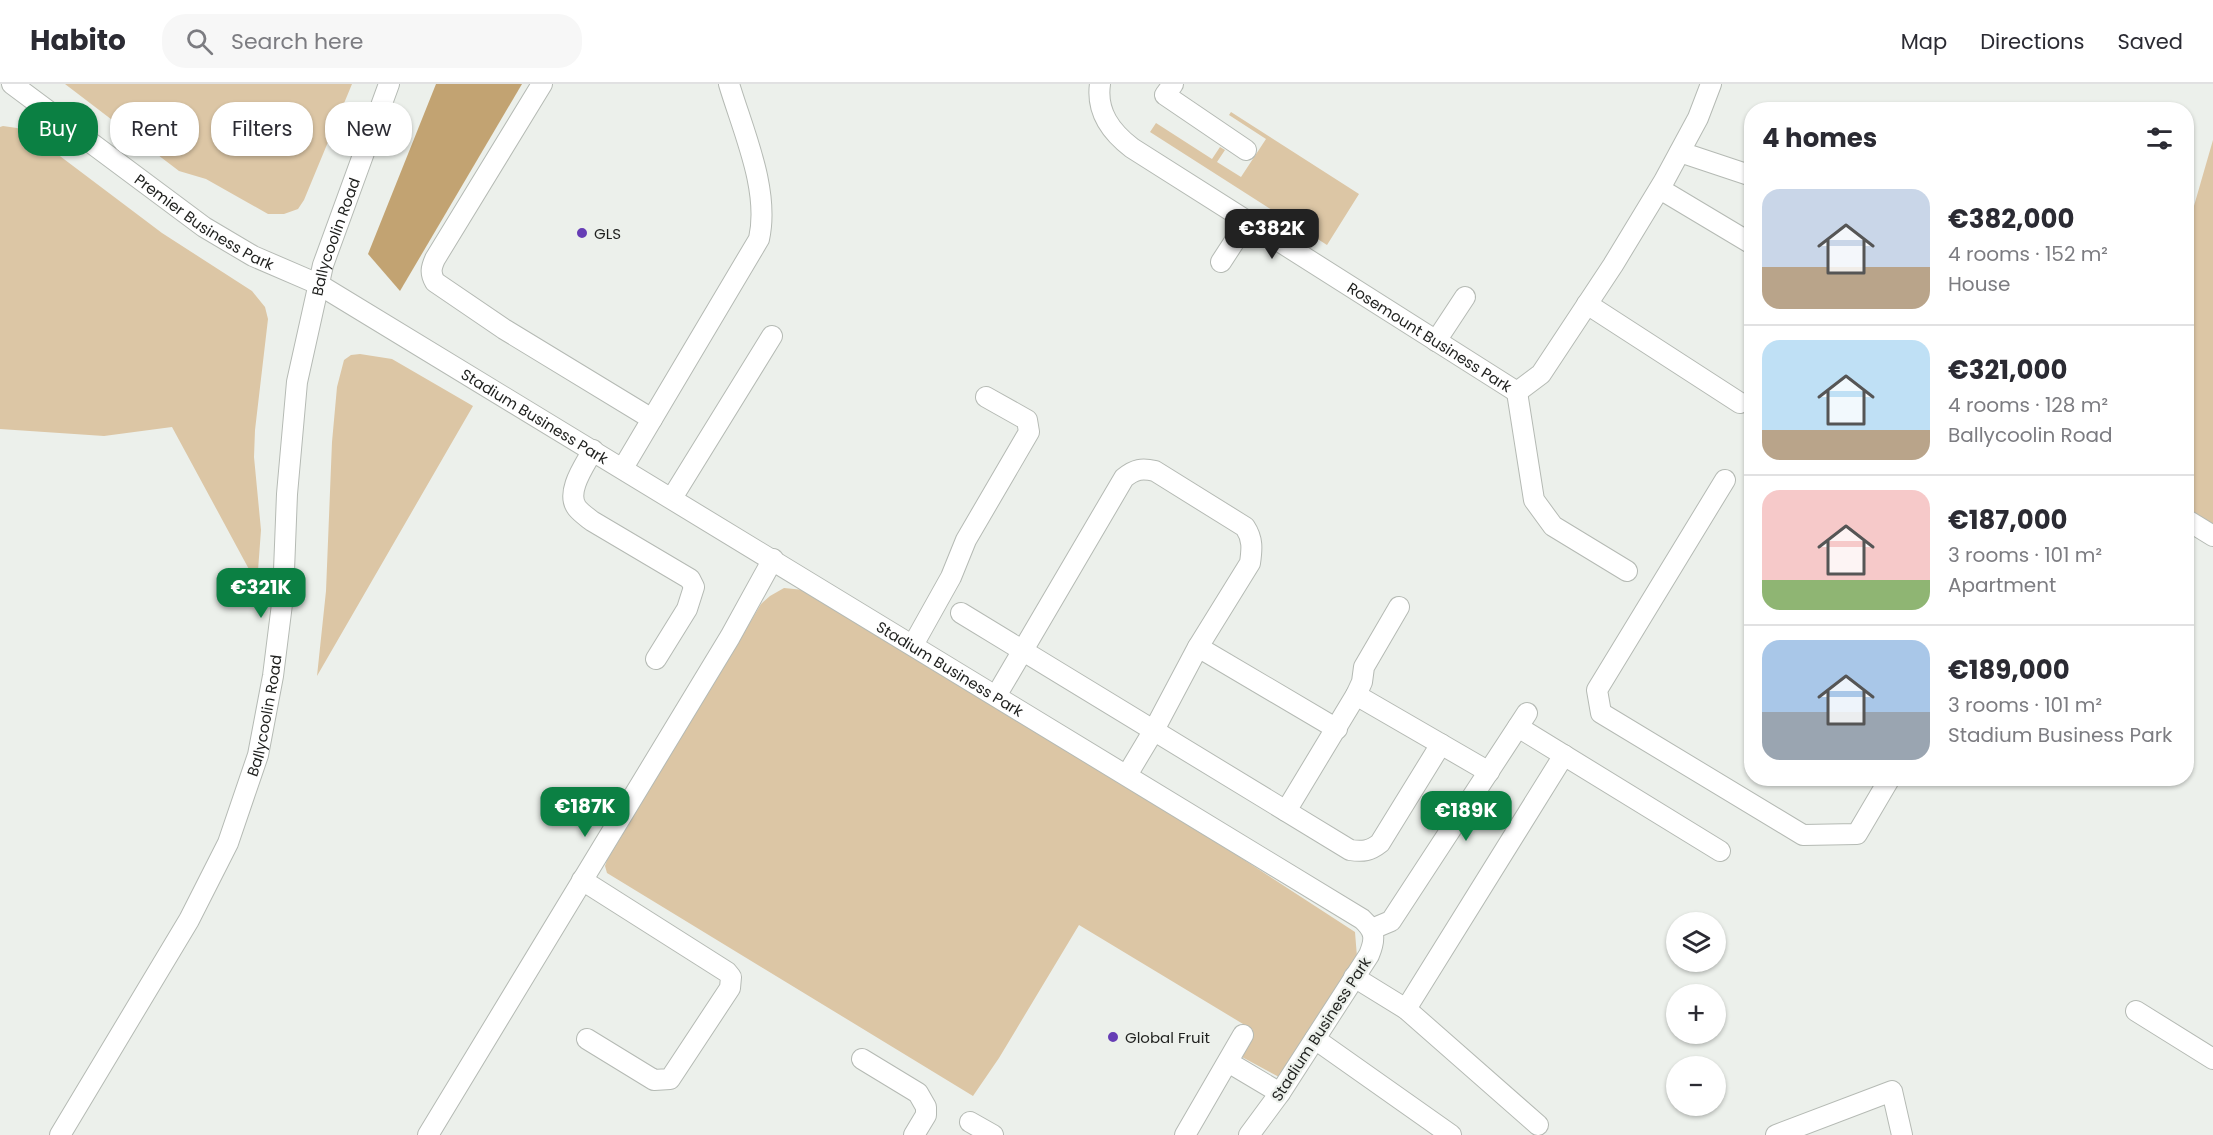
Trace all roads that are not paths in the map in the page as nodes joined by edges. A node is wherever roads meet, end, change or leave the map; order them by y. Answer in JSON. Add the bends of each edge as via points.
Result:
{"nodes":[{"id":1,"x":12,"y":84,"type":"edge"},
{"id":2,"x":389,"y":84,"type":"edge"},
{"id":3,"x":542,"y":84,"type":"edge"},
{"id":4,"x":729,"y":84,"type":"edge"},
{"id":5,"x":1100,"y":84,"type":"edge"},
{"id":6,"x":1173,"y":84,"type":"edge"},
{"id":7,"x":1711,"y":84,"type":"edge"},
{"id":8,"x":1246,"y":150,"type":"dead end"},
{"id":9,"x":1680,"y":152,"type":"junction"},
{"id":10,"x":1744,"y":173,"type":"edge"},
{"id":11,"x":1660,"y":189,"type":"junction"},
{"id":12,"x":1247,"y":222,"type":"junction"},
{"id":13,"x":1744,"y":239,"type":"edge"},
{"id":14,"x":1221,"y":262,"type":"dead end"},
{"id":15,"x":318,"y":284,"type":"junction"},
{"id":16,"x":1465,"y":297,"type":"dead end"},
{"id":17,"x":1587,"y":304,"type":"junction"},
{"id":18,"x":772,"y":336,"type":"dead end"},
{"id":19,"x":1436,"y":341,"type":"junction"},
{"id":20,"x":1517,"y":393,"type":"junction"},
{"id":21,"x":986,"y":397,"type":"dead end"},
{"id":22,"x":1740,"y":403,"type":"dead end"},
{"id":23,"x":652,"y":419,"type":"junction"},
{"id":24,"x":593,"y":450,"type":"junction"},
{"id":25,"x":623,"y":468,"type":"junction"},
{"id":26,"x":1725,"y":480,"type":"dead end"},
{"id":27,"x":672,"y":498,"type":"junction"},
{"id":28,"x":2194,"y":524,"type":"edge"},
{"id":29,"x":2213,"y":536,"type":"edge"},
{"id":30,"x":773,"y":559,"type":"junction"},
{"id":31,"x":1627,"y":571,"type":"dead end"},
{"id":32,"x":1399,"y":607,"type":"dead end"},
{"id":33,"x":962,"y":613,"type":"dead end"},
{"id":34,"x":913,"y":645,"type":"junction"},
{"id":35,"x":1198,"y":647,"type":"junction"},
{"id":36,"x":1023,"y":651,"type":"junction"},
{"id":37,"x":656,"y":659,"type":"dead end"},
{"id":38,"x":1356,"y":695,"type":"junction"},
{"id":39,"x":996,"y":696,"type":"junction"},
{"id":40,"x":1337,"y":729,"type":"junction"},
{"id":41,"x":1154,"y":730,"type":"junction"},
{"id":42,"x":1441,"y":744,"type":"junction"},
{"id":43,"x":1564,"y":755,"type":"junction"},
{"id":44,"x":1489,"y":772,"type":"junction"},
{"id":45,"x":1127,"y":775,"type":"junction"},
{"id":46,"x":1885,"y":786,"type":"edge"},
{"id":47,"x":1286,"y":811,"type":"junction"},
{"id":48,"x":1720,"y":851,"type":"dead end"},
{"id":49,"x":582,"y":880,"type":"junction"},
{"id":50,"x":1372,"y":928,"type":"junction"},
{"id":51,"x":1354,"y":977,"type":"junction"},
{"id":52,"x":1406,"y":1009,"type":"junction"},
{"id":53,"x":2136,"y":1011,"type":"dead end"},
{"id":54,"x":1244,"y":1035,"type":"dead end"},
{"id":55,"x":587,"y":1039,"type":"dead end"},
{"id":56,"x":1315,"y":1039,"type":"junction"},
{"id":57,"x":862,"y":1059,"type":"dead end"},
{"id":58,"x":2213,"y":1059,"type":"edge"},
{"id":59,"x":1228,"y":1062,"type":"junction"},
{"id":60,"x":1280,"y":1093,"type":"junction"},
{"id":61,"x":970,"y":1122,"type":"dead end"},
{"id":62,"x":1538,"y":1125,"type":"dead end"},
{"id":63,"x":60,"y":1135,"type":"edge"},
{"id":64,"x":428,"y":1135,"type":"edge"},
{"id":65,"x":914,"y":1135,"type":"edge"},
{"id":66,"x":993,"y":1135,"type":"edge"},
{"id":67,"x":1185,"y":1135,"type":"edge"},
{"id":68,"x":1249,"y":1135,"type":"edge"},
{"id":69,"x":1451,"y":1135,"type":"edge"},
{"id":70,"x":1776,"y":1135,"type":"edge"},
{"id":71,"x":1902,"y":1135,"type":"edge"}],
"edges":[{"from":1,"to":15,"type":"street","name":"Premier Business Park","via":[[204,227]]},
{"from":2,"to":15,"type":"street","name":"Ballycoolin Road"},
{"from":3,"to":23,"type":"street","via":[[435,259],[432,277],[504,329]]},
{"from":4,"to":23,"type":"street","via":[[761,191],[759,239]]},
{"from":5,"to":12,"type":"street","name":"Rosemount Business Park","via":[[1099,103],[1115,135]]},
{"from":6,"to":8,"type":"street","via":[[1165,95]]},
{"from":7,"to":9,"type":"street"},
{"from":9,"to":10,"type":"street"},
{"from":9,"to":11,"type":"street"},
{"from":11,"to":13,"type":"street"},
{"from":11,"to":17,"type":"street"},
{"from":12,"to":14,"type":"street"},
{"from":12,"to":19,"type":"street","name":"Rosemount Business Park"},
{"from":15,"to":24,"type":"street","name":"Stadium Business Park"},
{"from":15,"to":63,"type":"street","name":"Ballycoolin Road","via":[[297,382],[283,596],[258,755],[228,843],[189,920]]},
{"from":16,"to":19,"type":"street"},
{"from":17,"to":20,"type":"street","via":[[1540,374]]},
{"from":17,"to":22,"type":"street"},
{"from":18,"to":27,"type":"street"},
{"from":19,"to":20,"type":"street","name":"Rosemount Business Park"},
{"from":20,"to":31,"type":"street","via":[[1534,500],[1553,526]]},
{"from":21,"to":34,"type":"street","via":[[1027,420],[1029,432],[966,540],[951,577]]},
{"from":23,"to":25,"type":"street"},
{"from":24,"to":25,"type":"street","name":"Stadium Business Park"},
{"from":24,"to":37,"type":"street","via":[[575,488],[573,501],[578,510],[690,579],[694,587],[687,609]]},
{"from":25,"to":27,"type":"street","name":"Stadium Business Park"},
{"from":26,"to":46,"type":"street","via":[[1597,690],[1601,713],[1803,835],[1857,834]]},
{"from":27,"to":30,"type":"street","name":"Stadium Business Park"},
{"from":28,"to":29,"type":"street"},
{"from":30,"to":34,"type":"street","name":"Stadium Business Park"},
{"from":30,"to":49,"type":"street"},
{"from":32,"to":38,"type":"street","via":[[1364,668]]},
{"from":33,"to":36,"type":"street"},
{"from":34,"to":39,"type":"street","name":"Stadium Business Park"},
{"from":35,"to":36,"type":"street","via":[[1250,564],[1251,537],[1245,527],[1155,471],[1145,469],[1134,470],[1124,478]]},
{"from":35,"to":40,"type":"street"},
{"from":35,"to":41,"type":"street"},
{"from":36,"to":39,"type":"street"},
{"from":36,"to":41,"type":"street"},
{"from":38,"to":40,"type":"street"},
{"from":38,"to":42,"type":"street"},
{"from":39,"to":45,"type":"street","name":"Stadium Business Park"},
{"from":40,"to":47,"type":"street"},
{"from":41,"to":45,"type":"street"},
{"from":41,"to":47,"type":"street"},
{"from":42,"to":44,"type":"street"},
{"from":42,"to":47,"type":"street","via":[[1380,843],[1371,850],[1350,850]]},
{"from":43,"to":44,"type":"street","via":[[1522,720]]},
{"from":43,"to":48,"type":"street"},
{"from":43,"to":52,"type":"street"},
{"from":44,"to":50,"type":"street","via":[[1391,921]]},
{"from":45,"to":50,"type":"street","name":"Stadium Business Park"},
{"from":49,"to":55,"type":"street","via":[[731,977],[730,988],[670,1079],[654,1080]]},
{"from":49,"to":64,"type":"street"},
{"from":50,"to":51,"type":"street","name":"Stadium Business Park","via":[[1374,944]]},
{"from":51,"to":52,"type":"street"},
{"from":51,"to":56,"type":"street","name":"Stadium Business Park"},
{"from":52,"to":62,"type":"street"},
{"from":53,"to":58,"type":"street"},
{"from":54,"to":59,"type":"street"},
{"from":56,"to":60,"type":"street","name":"Stadium Business Park"},
{"from":56,"to":69,"type":"street"},
{"from":57,"to":65,"type":"street","via":[[923,1099],[926,1115]]},
{"from":59,"to":60,"type":"street"},
{"from":59,"to":67,"type":"street"},
{"from":60,"to":68,"type":"street","name":"Stadium Business Park"},
{"from":61,"to":66,"type":"street"},
{"from":70,"to":71,"type":"street","via":[[1892,1091]]}]}
